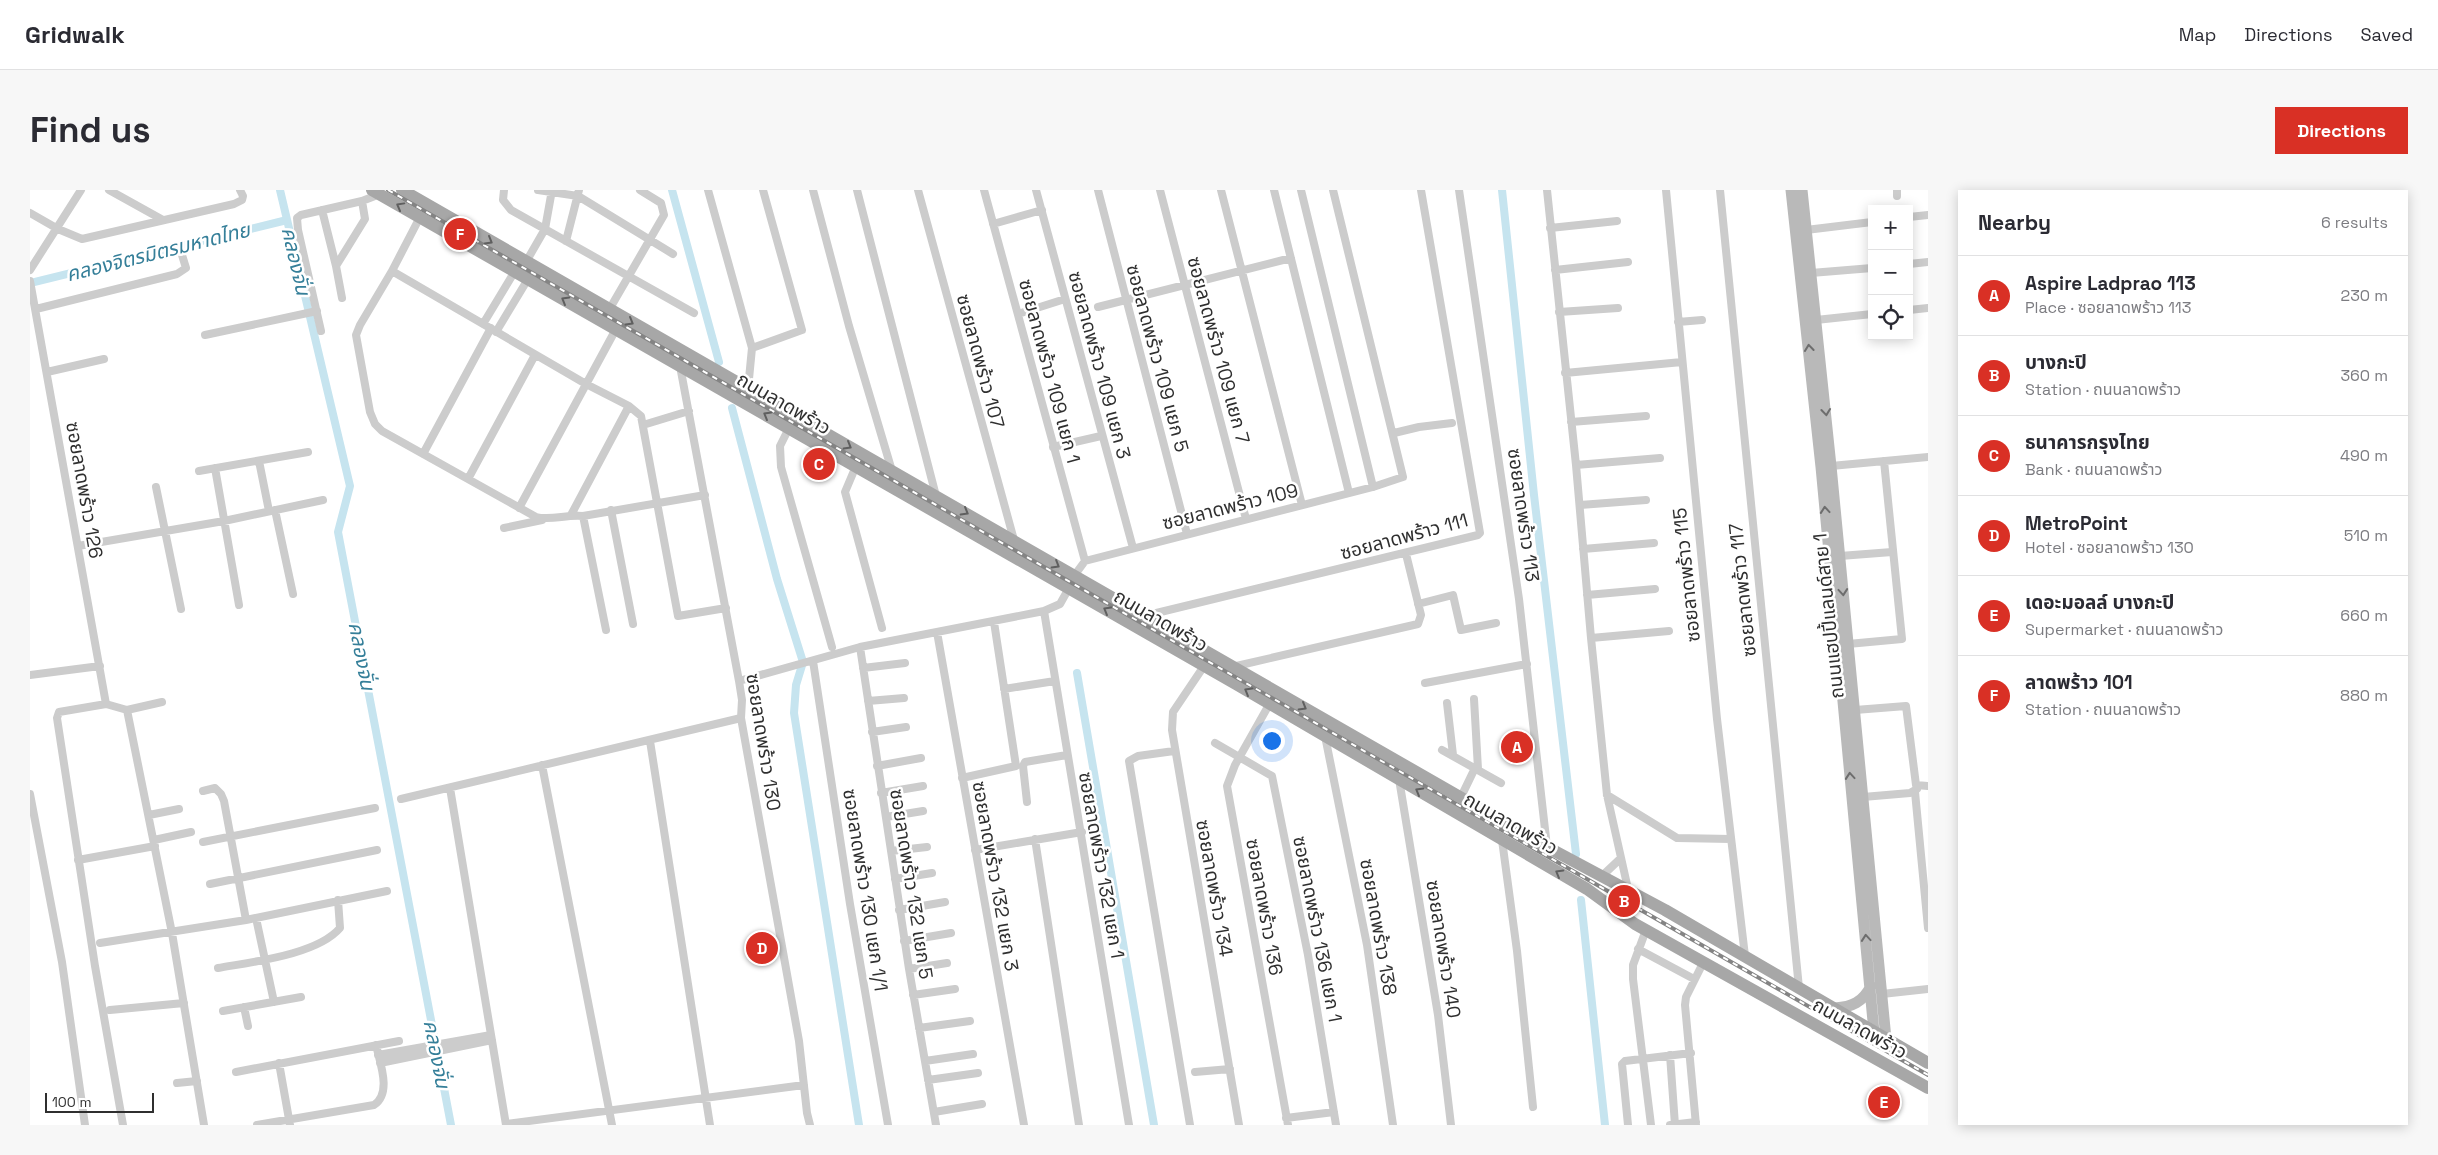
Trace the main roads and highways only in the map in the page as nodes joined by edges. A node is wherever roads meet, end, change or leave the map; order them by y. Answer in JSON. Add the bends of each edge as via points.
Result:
{"nodes":[{"id":1,"x":402,"y":190,"type":"edge"},
{"id":2,"x":378,"y":191,"type":"edge"},
{"id":3,"x":877,"y":462,"type":"junction"},
{"id":4,"x":892,"y":471,"type":"junction"},
{"id":5,"x":870,"y":474,"type":"junction"},
{"id":6,"x":885,"y":483,"type":"junction"},
{"id":7,"x":1560,"y":854,"type":"junction"},
{"id":8,"x":1587,"y":889,"type":"junction"},
{"id":9,"x":1703,"y":952,"type":"junction"},
{"id":10,"x":1874,"y":1032,"type":"junction"},
{"id":11,"x":1886,"y":1039,"type":"junction"},
{"id":12,"x":1874,"y":1057,"type":"junction"},
{"id":13,"x":1928,"y":1063,"type":"edge"},
{"id":14,"x":1928,"y":1069,"type":"edge"},
{"id":15,"x":1928,"y":1081,"type":"edge"},
{"id":16,"x":1928,"y":1088,"type":"edge"}],
"edges":[{"from":1,"to":3,"type":"main road","name":"ถนนลาดพร้าว","one_way":true},
{"from":5,"to":2,"type":"main road","name":"ถนนลาดพร้าว","one_way":true},
{"from":3,"to":4,"type":"main road","name":"ถนนลาดพร้าว"},
{"from":3,"to":5,"type":"main road"},
{"from":4,"to":6,"type":"main road"},
{"from":4,"to":7,"type":"main road","name":"ถนนลาดพร้าว","one_way":true},
{"from":5,"to":6,"type":"main road","name":"ถนนลาดพร้าว"},
{"from":8,"to":6,"type":"main road","name":"ถนนลาดพร้าว","one_way":true},
{"from":7,"to":9,"type":"main road"},
{"from":7,"to":10,"type":"main road","name":"ถนนลาดพร้าว","via":[[1628,889]]},
{"from":8,"to":9,"type":"main road"},
{"from":8,"to":9,"type":"main road","name":"ถนนลาดพร้าว","via":[[1614,911],[1646,930]]},
{"from":9,"to":12,"type":"main road","name":"ถนนลาดพร้าว"},
{"from":9,"to":14,"type":"main road"},
{"from":9,"to":15,"type":"main road"},
{"from":10,"to":11,"type":"main road","name":"ถนนลาดพร้าว"},
{"from":10,"to":12,"type":"main road"},
{"from":11,"to":12,"type":"main road"},
{"from":11,"to":13,"type":"main road","name":"ถนนลาดพร้าว"},
{"from":12,"to":16,"type":"main road","name":"ถนนลาดพร้าว"}]}
